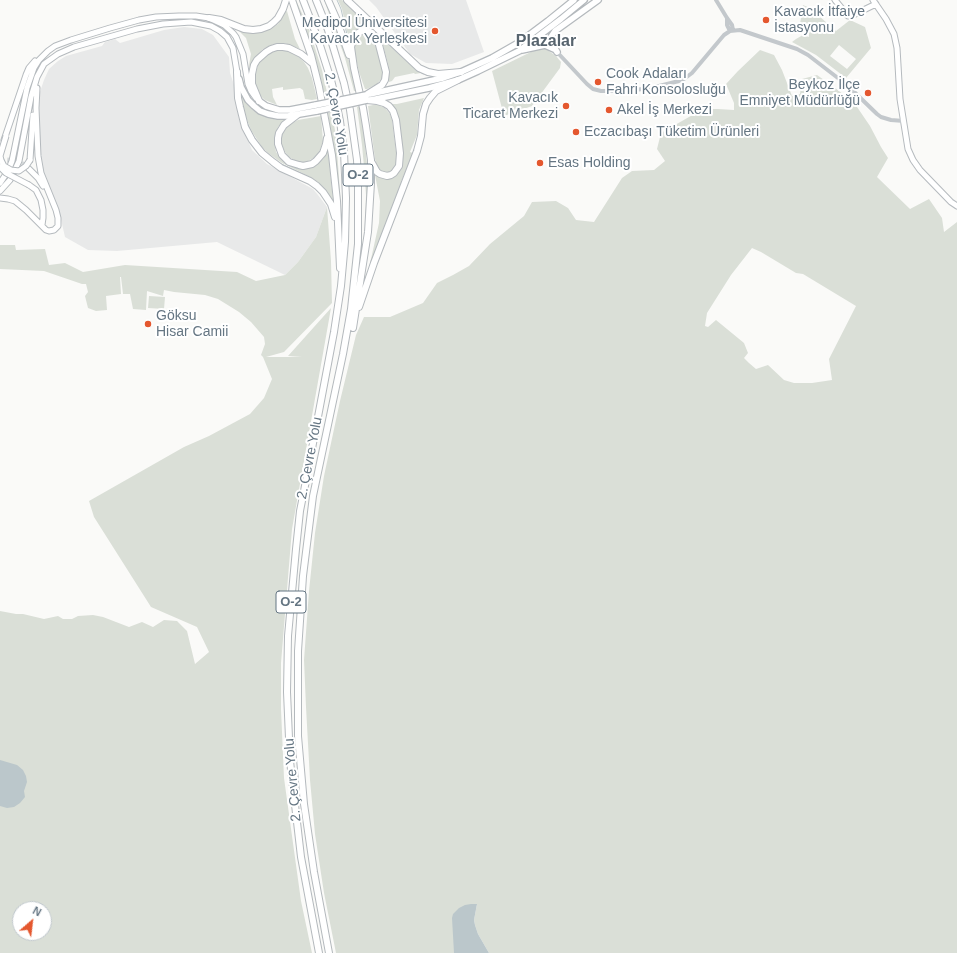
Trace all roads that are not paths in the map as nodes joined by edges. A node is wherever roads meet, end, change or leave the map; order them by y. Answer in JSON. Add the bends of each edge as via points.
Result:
{"nodes":[{"id":1,"x":286,"y":0,"type":"edge"},
{"id":2,"x":292,"y":0,"type":"edge"},
{"id":3,"x":303,"y":0,"type":"edge"},
{"id":4,"x":316,"y":0,"type":"edge"},
{"id":5,"x":328,"y":0,"type":"edge"},
{"id":6,"x":347,"y":0,"type":"edge"},
{"id":7,"x":569,"y":0,"type":"edge"},
{"id":8,"x":574,"y":0,"type":"edge"},
{"id":9,"x":584,"y":0,"type":"edge"},
{"id":10,"x":592,"y":0,"type":"edge"},
{"id":11,"x":598,"y":0,"type":"edge"},
{"id":12,"x":716,"y":0,"type":"edge"},
{"id":13,"x":835,"y":0,"type":"edge"},
{"id":14,"x":874,"y":2,"type":"edge"},
{"id":15,"x":209,"y":18,"type":"junction"},
{"id":16,"x":562,"y":19,"type":"junction"},
{"id":17,"x":730,"y":25,"type":"junction"},
{"id":18,"x":732,"y":30,"type":"junction"},
{"id":19,"x":740,"y":30,"type":"junction"},
{"id":20,"x":532,"y":32,"type":"junction"},
{"id":21,"x":724,"y":34,"type":"junction"},
{"id":22,"x":519,"y":51,"type":"junction"},
{"id":23,"x":557,"y":52,"type":"junction"},
{"id":24,"x":43,"y":56,"type":"junction"},
{"id":25,"x":312,"y":64,"type":"junction"},
{"id":26,"x":354,"y":68,"type":"junction"},
{"id":27,"x":40,"y":71,"type":"junction"},
{"id":28,"x":237,"y":72,"type":"junction"},
{"id":29,"x":462,"y":72,"type":"junction"},
{"id":30,"x":458,"y":80,"type":"junction"},
{"id":31,"x":37,"y":88,"type":"junction"},
{"id":32,"x":366,"y":98,"type":"junction"},
{"id":33,"x":259,"y":101,"type":"junction"},
{"id":34,"x":316,"y":108,"type":"junction"},
{"id":35,"x":297,"y":115,"type":"junction"},
{"id":36,"x":904,"y":121,"type":"junction"},
{"id":37,"x":328,"y":129,"type":"junction"},
{"id":38,"x":6,"y":136,"type":"junction"},
{"id":39,"x":0,"y":150,"type":"edge"},
{"id":40,"x":371,"y":160,"type":"junction"},
{"id":41,"x":0,"y":167,"type":"edge"},
{"id":42,"x":28,"y":168,"type":"tunnel mouth"},
{"id":43,"x":0,"y":182,"type":"edge"},
{"id":44,"x":0,"y":192,"type":"edge"},
{"id":45,"x":0,"y":198,"type":"edge"},
{"id":46,"x":957,"y":206,"type":"edge"},
{"id":47,"x":58,"y":224,"type":"junction"},
{"id":48,"x":42,"y":225,"type":"junction"},
{"id":49,"x":338,"y":233,"type":"junction"},
{"id":50,"x":341,"y":286,"type":"junction"},
{"id":51,"x":352,"y":328,"type":"junction"},
{"id":52,"x":343,"y":354,"type":"junction"},
{"id":53,"x":319,"y":953,"type":"edge"},
{"id":54,"x":329,"y":953,"type":"edge"}],
"edges":[{"from":1,"to":15,"type":"highway","via":[[278,18],[261,29],[244,29]]},
{"from":2,"to":25,"type":"highway"},
{"from":3,"to":50,"type":"highway","name":"2. Çevre Yolu","number":"O-2","via":[[327,66],[340,121],[346,198]]},
{"from":4,"to":52,"type":"highway","name":"2. Çevre Yolu","number":"O-2","via":[[344,83],[357,160],[358,244]]},
{"from":5,"to":26,"type":"highway"},
{"from":6,"to":29,"type":"highway","via":[[419,68],[438,74]]},
{"from":7,"to":20,"type":"highway"},
{"from":8,"to":20,"type":"highway"},
{"from":9,"to":16,"type":"highway"},
{"from":10,"to":16,"type":"highway"},
{"from":11,"to":23,"type":"highway","via":[[551,36],[551,42]]},
{"from":12,"to":17,"type":"street"},
{"from":13,"to":14,"type":"main road","via":[[848,16],[859,13]]},
{"from":14,"to":36,"type":"main road","via":[[892,31],[897,48]]},
{"from":15,"to":24,"type":"main road","via":[[163,16],[139,20],[62,43]]},
{"from":15,"to":33,"type":"main road","via":[[224,25],[236,37],[243,54],[250,91]]},
{"from":16,"to":22,"type":"highway"},
{"from":17,"to":18,"type":"street"},
{"from":17,"to":19,"type":"street"},
{"from":17,"to":21,"type":"street"},
{"from":18,"to":19,"type":"street"},
{"from":18,"to":21,"type":"street"},
{"from":19,"to":36,"type":"street","via":[[808,55],[847,84],[877,114],[886,119]]},
{"from":20,"to":29,"type":"highway","via":[[520,42]]},
{"from":21,"to":23,"type":"street","via":[[696,70],[684,79],[629,91],[606,92],[593,88]]},
{"from":22,"to":23,"type":"highway","via":[[545,45]]},
{"from":22,"to":30,"type":"highway"},
{"from":24,"to":38,"type":"main road","via":[[29,68]]},
{"from":24,"to":43,"type":"main road","via":[[28,82],[12,161]]},
{"from":25,"to":33,"type":"highway","via":[[289,48],[277,47],[266,52],[257,60],[252,74],[252,84]]},
{"from":25,"to":37,"type":"highway"},
{"from":26,"to":32,"type":"highway","via":[[351,47],[353,39],[359,32],[368,31],[378,41],[386,72],[382,85]]},
{"from":26,"to":40,"type":"highway"},
{"from":27,"to":28,"type":"main road","via":[[50,59],[74,47],[137,29],[191,22],[211,26],[227,37],[233,48]]},
{"from":27,"to":31,"type":"main road"},
{"from":27,"to":44,"type":"main road","via":[[31,97],[19,161],[10,180]]},
{"from":28,"to":35,"type":"highway","via":[[241,87],[254,106],[268,114]]},
{"from":28,"to":49,"type":"highway","via":[[238,98],[245,127],[252,140],[272,162],[310,181],[323,192],[333,208]]},
{"from":29,"to":32,"type":"highway"},
{"from":30,"to":32,"type":"highway","via":[[429,88]]},
{"from":30,"to":51,"type":"highway","via":[[436,91],[426,104],[417,151]]},
{"from":31,"to":38,"type":"main road","bridge":true,"via":[[30,160],[21,170],[11,170],[4,166],[1,160]]},
{"from":31,"to":47,"type":"main road","via":[[38,156],[41,173],[56,210]]},
{"from":32,"to":34,"type":"highway","bridge":true},
{"from":32,"to":40,"type":"highway","via":[[384,103],[393,111],[400,152],[399,166],[391,175],[377,172]]},
{"from":33,"to":34,"type":"highway","via":[[279,110]]},
{"from":34,"to":35,"type":"highway"},
{"from":35,"to":37,"type":"highway","via":[[284,125],[278,138],[282,155],[289,162],[303,166],[316,162],[325,149]]},
{"from":36,"to":46,"type":"main road","via":[[908,149],[913,160]]},
{"from":37,"to":49,"type":"highway"},
{"from":38,"to":39,"type":"main road","bridge":true},
{"from":40,"to":51,"type":"highway","via":[[368,232]]},
{"from":41,"to":48,"type":"main road","bridge":true,"via":[[36,190],[43,210]]},
{"from":42,"to":47,"type":"main road","via":[[42,183]]},
{"from":45,"to":48,"type":"main road","via":[[15,201]]},
{"from":47,"to":48,"type":"main road","via":[[51,231]]},
{"from":49,"to":50,"type":"highway"},
{"from":50,"to":53,"type":"highway","name":"2. Çevre Yolu","number":"O-2","via":[[300,511],[288,636],[290,762],[298,837]]},
{"from":51,"to":52,"type":"highway"},
{"from":52,"to":54,"type":"highway","name":"2. Çevre Yolu","number":"O-2","via":[[313,496],[303,576],[298,652],[298,736],[304,804]]}]}
